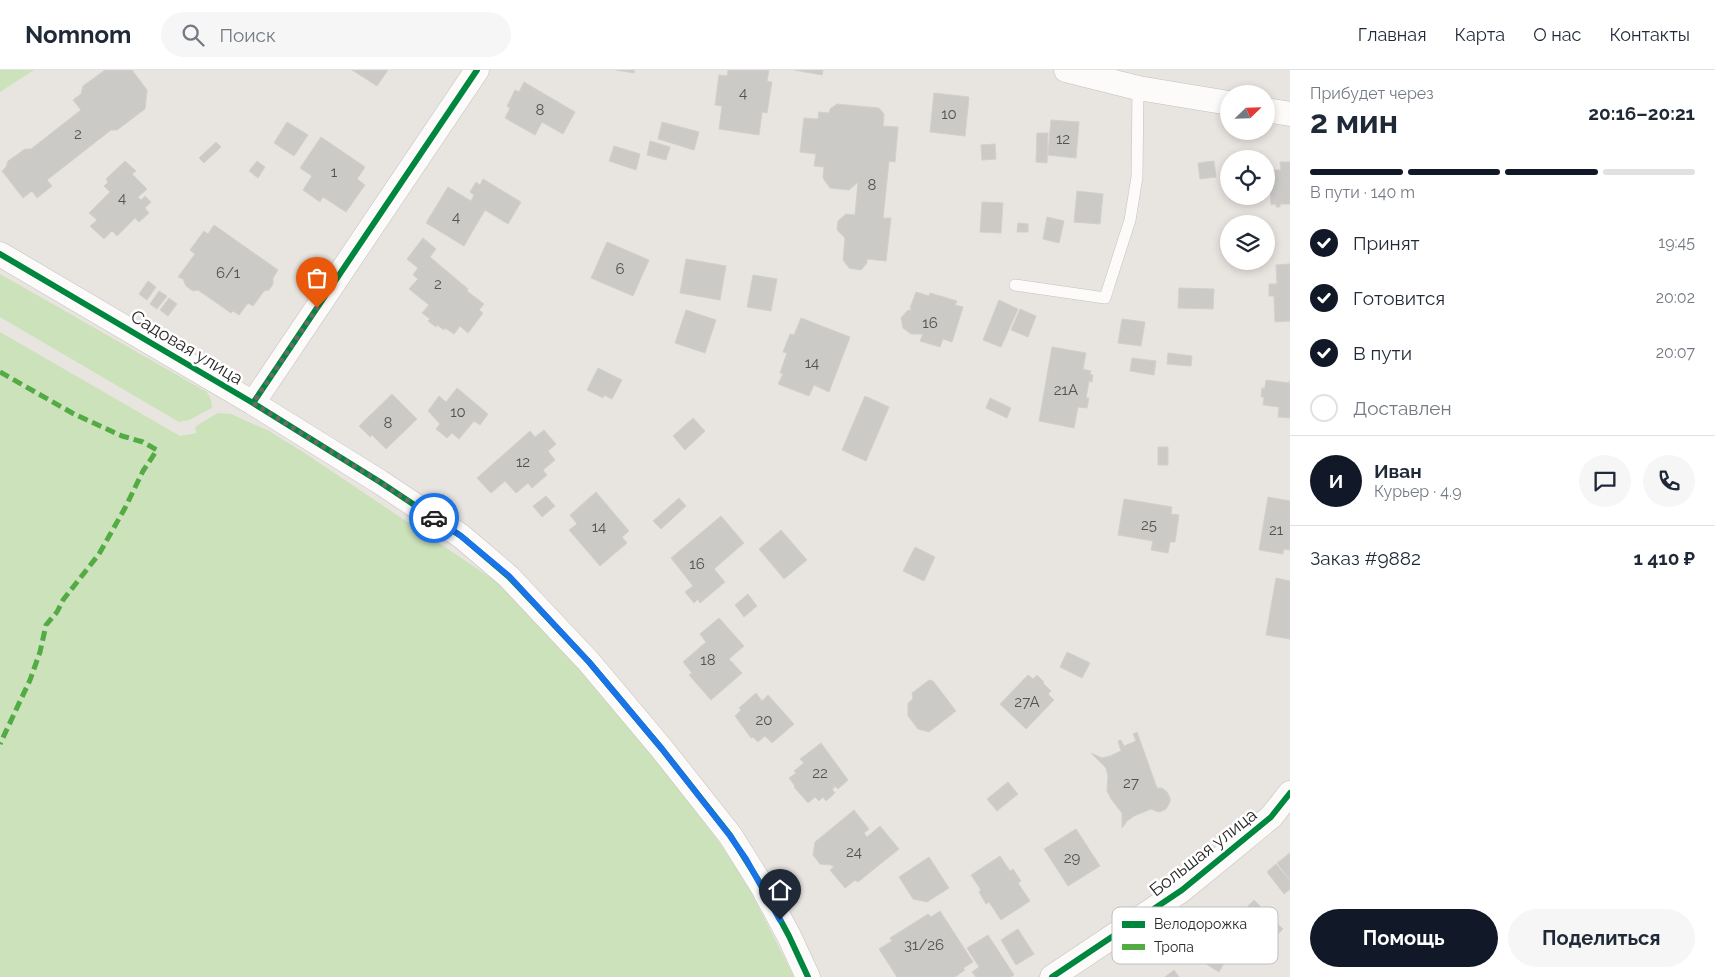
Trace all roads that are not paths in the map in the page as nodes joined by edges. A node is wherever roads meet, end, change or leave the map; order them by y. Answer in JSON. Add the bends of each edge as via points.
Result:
{"nodes":[{"id":1,"x":476,"y":70,"type":"edge"},
{"id":2,"x":1066,"y":70,"type":"edge"},
{"id":3,"x":1138,"y":88,"type":"junction"},
{"id":4,"x":1220,"y":102,"type":"edge"},
{"id":5,"x":1275,"y":112,"type":"edge"},
{"id":6,"x":1290,"y":114,"type":"edge"},
{"id":7,"x":0,"y":254,"type":"edge"},
{"id":8,"x":1015,"y":285,"type":"dead end"},
{"id":9,"x":253,"y":403,"type":"junction"},
{"id":10,"x":1290,"y":793,"type":"edge"},
{"id":11,"x":1157,"y":907,"type":"edge"},
{"id":12,"x":1112,"y":937,"type":"edge"},
{"id":13,"x":808,"y":977,"type":"edge"},
{"id":14,"x":1052,"y":977,"type":"edge"}],
"edges":[{"from":1,"to":9,"type":"street"},
{"from":2,"to":3,"type":"street"},
{"from":3,"to":4,"type":"street"},
{"from":3,"to":8,"type":"lane","via":[[1137,177],[1130,220],[1104,298]]},
{"from":5,"to":6,"type":"street"},
{"from":7,"to":9,"type":"street","name":"Садовая улица"},
{"from":9,"to":13,"type":"street","name":"Садовая улица","via":[[461,536],[509,576],[594,668],[730,836],[762,886]]},
{"from":10,"to":11,"type":"street","name":"Большая улица","via":[[1271,817]]},
{"from":12,"to":14,"type":"street","name":"Большая улица"}]}
